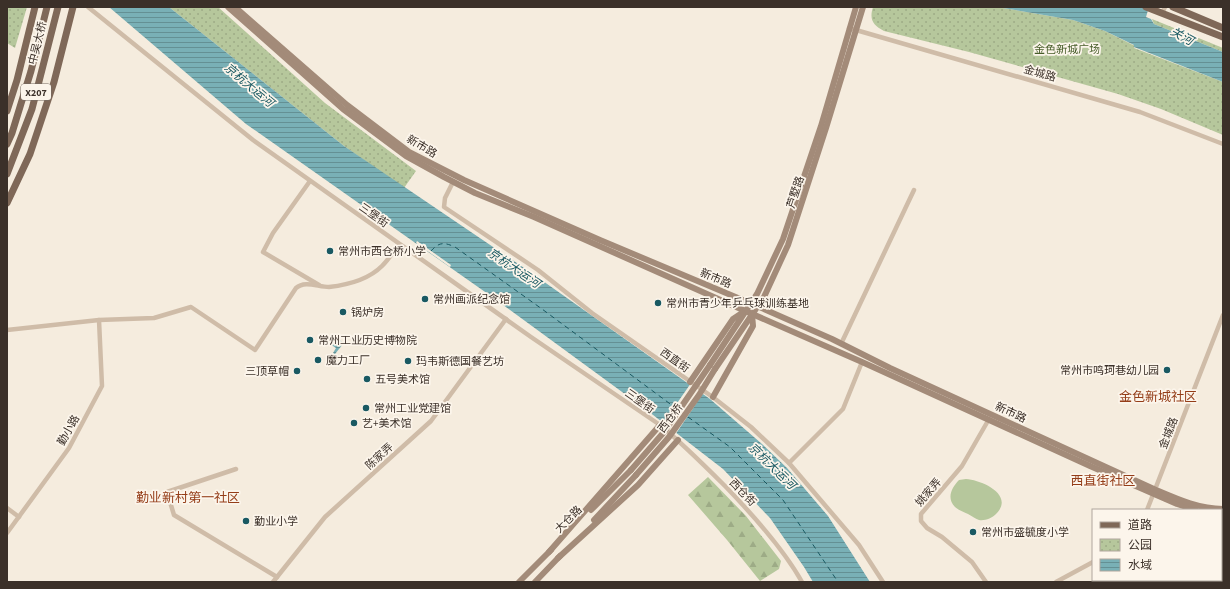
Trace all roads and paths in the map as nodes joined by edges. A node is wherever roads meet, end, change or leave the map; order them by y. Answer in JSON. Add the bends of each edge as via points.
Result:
{"nodes":[{"id":1,"x":35,"y":7,"type":"edge"},
{"id":2,"x":47,"y":7,"type":"edge"},
{"id":3,"x":58,"y":7,"type":"edge"},
{"id":4,"x":73,"y":7,"type":"edge"},
{"id":5,"x":88,"y":7,"type":"edge"},
{"id":6,"x":228,"y":7,"type":"edge"},
{"id":7,"x":235,"y":7,"type":"edge"},
{"id":8,"x":856,"y":7,"type":"edge"},
{"id":9,"x":863,"y":7,"type":"edge"},
{"id":10,"x":1146,"y":7,"type":"edge"},
{"id":11,"x":1173,"y":7,"type":"edge"},
{"id":12,"x":1162,"y":11,"type":"edge"},
{"id":13,"x":849,"y":28,"type":"junction"},
{"id":14,"x":1223,"y":28,"type":"edge"},
{"id":15,"x":856,"y":30,"type":"junction"},
{"id":16,"x":1223,"y":37,"type":"edge"},
{"id":17,"x":7,"y":111,"type":"edge"},
{"id":18,"x":7,"y":144,"type":"edge"},
{"id":19,"x":1223,"y":144,"type":"edge"},
{"id":20,"x":7,"y":174,"type":"edge"},
{"id":21,"x":310,"y":181,"type":"junction"},
{"id":22,"x":453,"y":182,"type":"junction"},
{"id":23,"x":914,"y":190,"type":"dead end"},
{"id":24,"x":7,"y":203,"type":"edge"},
{"id":25,"x":399,"y":244,"type":"junction"},
{"id":26,"x":321,"y":286,"type":"junction"},
{"id":27,"x":750,"y":303,"type":"junction"},
{"id":28,"x":757,"y":306,"type":"junction"},
{"id":29,"x":745,"y":311,"type":"junction"},
{"id":30,"x":752,"y":314,"type":"junction"},
{"id":31,"x":1223,"y":315,"type":"edge"},
{"id":32,"x":506,"y":319,"type":"junction"},
{"id":33,"x":99,"y":320,"type":"junction"},
{"id":34,"x":7,"y":330,"type":"edge"},
{"id":35,"x":841,"y":344,"type":"junction"},
{"id":36,"x":862,"y":362,"type":"junction"},
{"id":37,"x":712,"y":367,"type":"junction"},
{"id":38,"x":690,"y":382,"type":"junction"},
{"id":39,"x":713,"y":397,"type":"junction"},
{"id":40,"x":989,"y":419,"type":"junction"},
{"id":41,"x":660,"y":425,"type":"junction"},
{"id":42,"x":678,"y":440,"type":"junction"},
{"id":43,"x":789,"y":463,"type":"junction"},
{"id":44,"x":236,"y":469,"type":"dead end"},
{"id":45,"x":631,"y":470,"type":"joint"},
{"id":46,"x":636,"y":475,"type":"joint"},
{"id":47,"x":1155,"y":492,"type":"junction"},
{"id":48,"x":7,"y":508,"type":"edge"},
{"id":49,"x":1223,"y":508,"type":"edge"},
{"id":50,"x":1147,"y":509,"type":"edge"},
{"id":51,"x":1193,"y":509,"type":"edge"},
{"id":52,"x":19,"y":517,"type":"junction"},
{"id":53,"x":7,"y":533,"type":"edge"},
{"id":54,"x":549,"y":552,"type":"junction"},
{"id":55,"x":558,"y":558,"type":"junction"},
{"id":56,"x":1092,"y":563,"type":"edge"},
{"id":57,"x":277,"y":577,"type":"junction"},
{"id":58,"x":273,"y":582,"type":"edge"},
{"id":59,"x":520,"y":582,"type":"edge"},
{"id":60,"x":535,"y":582,"type":"edge"},
{"id":61,"x":802,"y":582,"type":"edge"},
{"id":62,"x":883,"y":582,"type":"edge"},
{"id":63,"x":986,"y":582,"type":"edge"},
{"id":64,"x":1056,"y":582,"type":"edge"}],
"edges":[{"from":1,"to":17,"type":"main road"},
{"from":2,"to":18,"type":"main road","name":"中吴大桥","number":"X207","via":[[31,71]]},
{"from":3,"to":20,"type":"main road","name":"中吴大桥","number":"X207","via":[[32,108]]},
{"from":4,"to":24,"type":"main road","via":[[54,82],[30,154]]},
{"from":5,"to":21,"type":"street","name":"三堡街","via":[[253,140]]},
{"from":6,"to":22,"type":"street","name":"新市路","via":[[343,109],[406,156]]},
{"from":7,"to":27,"type":"street","name":"新市路","via":[[347,105],[409,152],[464,180]]},
{"from":8,"to":13,"type":"street","name":"芦墅路"},
{"from":9,"to":15,"type":"street","name":"芦墅路"},
{"from":10,"to":12,"type":"main road"},
{"from":11,"to":14,"type":"main road"},
{"from":12,"to":16,"type":"main road"},
{"from":13,"to":15,"type":"street","name":"金城路"},
{"from":13,"to":27,"type":"street","name":"芦墅路","via":[[821,126],[783,239]]},
{"from":15,"to":19,"type":"street","name":"金城路","via":[[1140,112]]},
{"from":15,"to":28,"type":"street","name":"芦墅路","via":[[788,245]]},
{"from":21,"to":25,"type":"street","name":"三堡街"},
{"from":21,"to":26,"type":"street","via":[[273,233],[263,252]]},
{"from":22,"to":29,"type":"street","name":"新市路"},
{"from":22,"to":38,"type":"street","name":"西直街","via":[[445,198],[444,207],[538,270],[592,313]]},
{"from":23,"to":35,"type":"street"},
{"from":25,"to":26,"type":"street","via":[[382,266],[370,275],[348,283]]},
{"from":25,"to":32,"type":"street","name":"三堡街"},
{"from":26,"to":33,"type":"street","via":[[305,284],[296,288],[255,350],[191,307],[154,318]]},
{"from":27,"to":28,"type":"street","name":"新市路"},
{"from":27,"to":29,"type":"street","name":"芦墅路"},
{"from":28,"to":30,"type":"street","name":"芦墅路"},
{"from":28,"to":35,"type":"street","name":"新市路"},
{"from":29,"to":30,"type":"street","name":"新市路"},
{"from":29,"to":37,"type":"street","name":"芦墅路"},
{"from":29,"to":38,"type":"street","via":[[733,319]]},
{"from":30,"to":36,"type":"street","name":"新市路"},
{"from":30,"to":37,"type":"street","name":"芦墅路"},
{"from":30,"to":39,"type":"street","via":[[753,326]]},
{"from":31,"to":47,"type":"street","name":"金城路"},
{"from":32,"to":41,"type":"street","name":"三堡街"},
{"from":32,"to":57,"type":"street","name":"陈家弄","via":[[431,421],[325,517]]},
{"from":33,"to":34,"type":"street"},
{"from":33,"to":52,"type":"street","name":"勤小路","via":[[102,386],[69,448]]},
{"from":35,"to":47,"type":"street","name":"新市路"},
{"from":36,"to":40,"type":"street","name":"新市路"},
{"from":36,"to":43,"type":"street","via":[[843,409]]},
{"from":37,"to":45,"type":"street","name":"西仓桥","bridge":true,"via":[[664,432]]},
{"from":37,"to":46,"type":"street","name":"西仓桥","bridge":true,"via":[[699,394],[669,437]]},
{"from":38,"to":39,"type":"street","name":"西直街"},
{"from":39,"to":43,"type":"street","name":"西直街","via":[[751,427]]},
{"from":40,"to":47,"type":"street","name":"新市路"},
{"from":40,"to":63,"type":"street","name":"姚家弄","via":[[962,466],[920,518],[927,528],[972,562]]},
{"from":41,"to":42,"type":"street","name":"西仓街"},
{"from":41,"to":54,"type":"street"},
{"from":42,"to":55,"type":"street","via":[[638,485]]},
{"from":42,"to":61,"type":"street","name":"西仓街","via":[[754,516],[796,570]]},
{"from":43,"to":62,"type":"street","name":"西直街","via":[[858,545]]},
{"from":44,"to":57,"type":"street","via":[[166,492],[174,515]]},
{"from":45,"to":54,"type":"street","name":"大仓路"},
{"from":46,"to":55,"type":"street","name":"大仓路"},
{"from":47,"to":49,"type":"street","name":"新市路","via":[[1186,503],[1215,509]]},
{"from":47,"to":50,"type":"street","name":"金城路"},
{"from":47,"to":51,"type":"street","name":"新市路"},
{"from":48,"to":52,"type":"street"},
{"from":52,"to":53,"type":"street","name":"勤小路"},
{"from":54,"to":59,"type":"street","name":"大仓路"},
{"from":55,"to":60,"type":"street","name":"大仓路"},
{"from":56,"to":64,"type":"street"},
{"from":57,"to":58,"type":"street","name":"陈家弄"}]}
